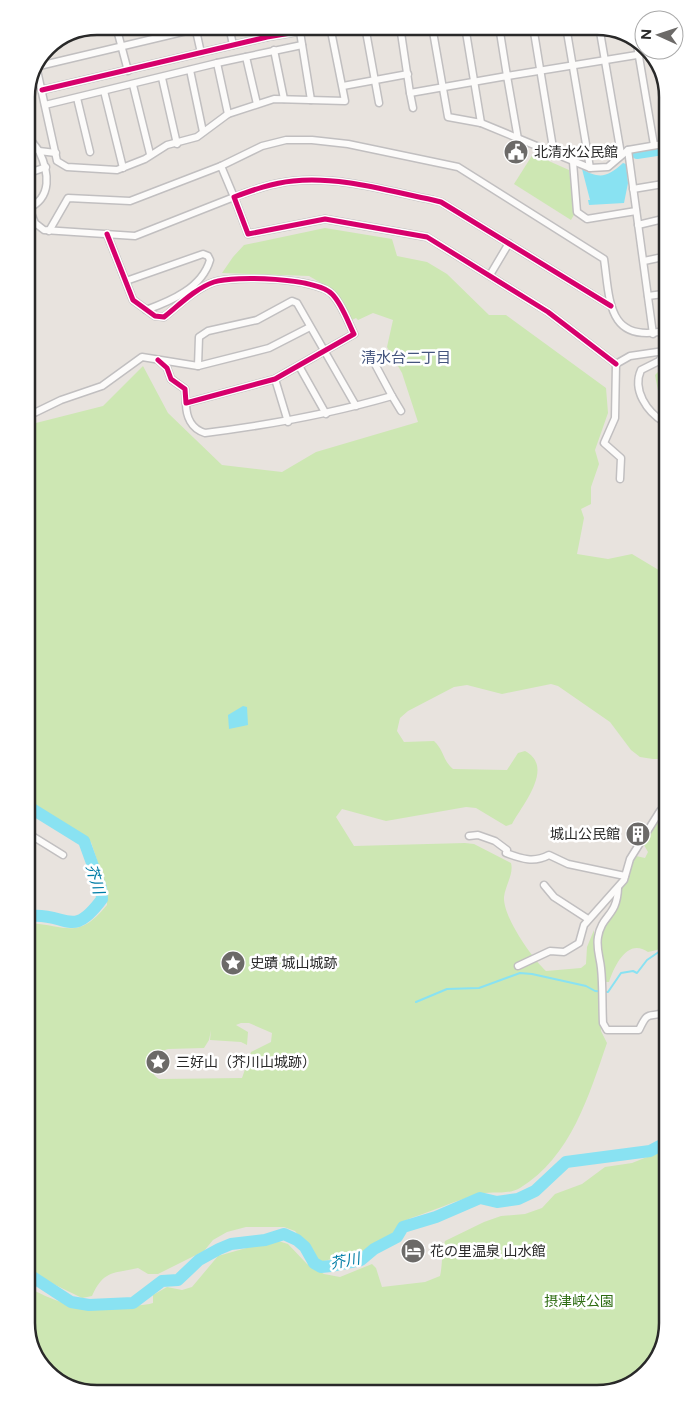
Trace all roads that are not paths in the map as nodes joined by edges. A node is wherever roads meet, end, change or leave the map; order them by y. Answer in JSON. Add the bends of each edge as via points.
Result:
{"nodes":[{"id":1,"x":118,"y":35,"type":"edge"},
{"id":2,"x":165,"y":35,"type":"edge"},
{"id":3,"x":197,"y":35,"type":"edge"},
{"id":4,"x":231,"y":35,"type":"edge"},
{"id":5,"x":276,"y":35,"type":"edge"},
{"id":6,"x":299,"y":35,"type":"edge"},
{"id":7,"x":333,"y":35,"type":"edge"},
{"id":8,"x":368,"y":35,"type":"edge"},
{"id":9,"x":402,"y":35,"type":"edge"},
{"id":10,"x":433,"y":35,"type":"edge"},
{"id":11,"x":466,"y":35,"type":"edge"},
{"id":12,"x":500,"y":35,"type":"edge"},
{"id":13,"x":535,"y":35,"type":"edge"},
{"id":14,"x":568,"y":35,"type":"edge"},
{"id":15,"x":602,"y":35,"type":"edge"},
{"id":16,"x":267,"y":37,"type":"joint"},
{"id":17,"x":121,"y":45,"type":"junction"},
{"id":18,"x":234,"y":45,"type":"junction"},
{"id":19,"x":302,"y":45,"type":"junction"},
{"id":20,"x":274,"y":50,"type":"junction"},
{"id":21,"x":201,"y":53,"type":"junction"},
{"id":22,"x":246,"y":57,"type":"junction"},
{"id":23,"x":634,"y":57,"type":"edge"},
{"id":24,"x":640,"y":60,"type":"edge"},
{"id":25,"x":606,"y":61,"type":"junction"},
{"id":26,"x":217,"y":63,"type":"junction"},
{"id":27,"x":45,"y":64,"type":"edge"},
{"id":28,"x":573,"y":66,"type":"junction"},
{"id":29,"x":190,"y":70,"type":"junction"},
{"id":30,"x":128,"y":71,"type":"junction"},
{"id":31,"x":541,"y":71,"type":"junction"},
{"id":32,"x":408,"y":74,"type":"junction"},
{"id":33,"x":507,"y":76,"type":"junction"},
{"id":34,"x":39,"y":77,"type":"edge"},
{"id":35,"x":162,"y":78,"type":"junction"},
{"id":36,"x":376,"y":80,"type":"junction"},
{"id":37,"x":474,"y":82,"type":"junction"},
{"id":38,"x":133,"y":85,"type":"junction"},
{"id":39,"x":343,"y":86,"type":"junction"},
{"id":40,"x":442,"y":88,"type":"junction"},
{"id":41,"x":42,"y":90,"type":"junction"},
{"id":42,"x":104,"y":91,"type":"junction"},
{"id":43,"x":410,"y":93,"type":"junction"},
{"id":44,"x":77,"y":98,"type":"junction"},
{"id":45,"x":284,"y":100,"type":"junction"},
{"id":46,"x":312,"y":100,"type":"junction"},
{"id":47,"x":379,"y":102,"type":"dead end"},
{"id":48,"x":257,"y":104,"type":"junction"},
{"id":49,"x":46,"y":105,"type":"junction"},
{"id":50,"x":413,"y":108,"type":"dead end"},
{"id":51,"x":228,"y":114,"type":"junction"},
{"id":52,"x":481,"y":123,"type":"junction"},
{"id":53,"x":203,"y":132,"type":"junction"},
{"id":54,"x":518,"y":139,"type":"junction"},
{"id":55,"x":177,"y":144,"type":"junction"},
{"id":56,"x":659,"y":144,"type":"edge"},
{"id":57,"x":654,"y":145,"type":"junction"},
{"id":58,"x":35,"y":146,"type":"edge"},
{"id":59,"x":628,"y":150,"type":"junction"},
{"id":60,"x":39,"y":151,"type":"junction"},
{"id":61,"x":90,"y":152,"type":"dead end"},
{"id":62,"x":56,"y":153,"type":"junction"},
{"id":63,"x":150,"y":154,"type":"junction"},
{"id":64,"x":554,"y":154,"type":"junction"},
{"id":65,"x":621,"y":154,"type":"junction"},
{"id":66,"x":574,"y":162,"type":"junction"},
{"id":67,"x":221,"y":166,"type":"junction"},
{"id":68,"x":46,"y":167,"type":"junction"},
{"id":69,"x":123,"y":168,"type":"junction"},
{"id":70,"x":590,"y":168,"type":"junction"},
{"id":71,"x":35,"y":171,"type":"edge"},
{"id":72,"x":659,"y":185,"type":"edge"},
{"id":73,"x":634,"y":189,"type":"junction"},
{"id":74,"x":234,"y":196,"type":"junction"},
{"id":75,"x":35,"y":204,"type":"edge"},
{"id":76,"x":636,"y":212,"type":"junction"},
{"id":77,"x":659,"y":220,"type":"edge"},
{"id":78,"x":35,"y":223,"type":"edge"},
{"id":79,"x":638,"y":225,"type":"junction"},
{"id":80,"x":49,"y":230,"type":"junction"},
{"id":81,"x":107,"y":234,"type":"junction"},
{"id":82,"x":509,"y":243,"type":"junction"},
{"id":83,"x":659,"y":258,"type":"edge"},
{"id":84,"x":644,"y":261,"type":"junction"},
{"id":85,"x":490,"y":275,"type":"junction"},
{"id":86,"x":126,"y":281,"type":"junction"},
{"id":87,"x":659,"y":295,"type":"edge"},
{"id":88,"x":648,"y":296,"type":"junction"},
{"id":89,"x":611,"y":306,"type":"junction"},
{"id":90,"x":146,"y":310,"type":"junction"},
{"id":91,"x":310,"y":327,"type":"junction"},
{"id":92,"x":659,"y":332,"type":"edge"},
{"id":93,"x":653,"y":334,"type":"junction"},
{"id":94,"x":326,"y":351,"type":"junction"},
{"id":95,"x":369,"y":353,"type":"dead end"},
{"id":96,"x":659,"y":353,"type":"edge"},
{"id":97,"x":158,"y":360,"type":"junction"},
{"id":98,"x":659,"y":361,"type":"edge"},
{"id":99,"x":616,"y":364,"type":"junction"},
{"id":100,"x":198,"y":366,"type":"junction"},
{"id":101,"x":299,"y":366,"type":"junction"},
{"id":102,"x":275,"y":379,"type":"junction"},
{"id":103,"x":392,"y":396,"type":"junction"},
{"id":104,"x":186,"y":402,"type":"junction"},
{"id":105,"x":356,"y":406,"type":"junction"},
{"id":106,"x":401,"y":411,"type":"dead end"},
{"id":107,"x":35,"y":413,"type":"edge"},
{"id":108,"x":326,"y":414,"type":"junction"},
{"id":109,"x":659,"y":418,"type":"edge"},
{"id":110,"x":288,"y":422,"type":"junction"},
{"id":111,"x":620,"y":479,"type":"dead end"},
{"id":112,"x":659,"y":813,"type":"edge"},
{"id":113,"x":469,"y":836,"type":"dead end"},
{"id":114,"x":35,"y":837,"type":"edge"},
{"id":115,"x":63,"y":855,"type":"dead end"},
{"id":116,"x":625,"y":876,"type":"junction"},
{"id":117,"x":544,"y":885,"type":"dead end"},
{"id":118,"x":618,"y":888,"type":"junction"},
{"id":119,"x":588,"y":919,"type":"junction"},
{"id":120,"x":518,"y":966,"type":"dead end"},
{"id":121,"x":659,"y":1013,"type":"edge"}],
"edges":[{"from":1,"to":17,"type":"street"},
{"from":2,"to":17,"type":"street"},
{"from":3,"to":21,"type":"street"},
{"from":4,"to":18,"type":"street"},
{"from":5,"to":16,"type":"street"},
{"from":6,"to":19,"type":"street"},
{"from":7,"to":39,"type":"street"},
{"from":8,"to":36,"type":"street"},
{"from":9,"to":32,"type":"street"},
{"from":10,"to":40,"type":"street"},
{"from":11,"to":37,"type":"street"},
{"from":12,"to":33,"type":"street"},
{"from":13,"to":31,"type":"street"},
{"from":14,"to":28,"type":"street"},
{"from":15,"to":25,"type":"street"},
{"from":16,"to":18,"type":"street"},
{"from":17,"to":27,"type":"street"},
{"from":17,"to":30,"type":"street"},
{"from":18,"to":21,"type":"street"},
{"from":19,"to":20,"type":"street"},
{"from":19,"to":46,"type":"street"},
{"from":20,"to":22,"type":"street"},
{"from":20,"to":45,"type":"street"},
{"from":21,"to":30,"type":"street"},
{"from":22,"to":26,"type":"street"},
{"from":22,"to":48,"type":"street"},
{"from":23,"to":25,"type":"street"},
{"from":24,"to":57,"type":"street"},
{"from":25,"to":28,"type":"street"},
{"from":25,"to":65,"type":"street"},
{"from":26,"to":29,"type":"street"},
{"from":26,"to":51,"type":"street"},
{"from":28,"to":31,"type":"street"},
{"from":28,"to":70,"type":"street"},
{"from":29,"to":35,"type":"street"},
{"from":29,"to":53,"type":"street"},
{"from":30,"to":41,"type":"street"},
{"from":31,"to":33,"type":"street"},
{"from":31,"to":64,"type":"street"},
{"from":32,"to":36,"type":"street"},
{"from":32,"to":43,"type":"street"},
{"from":33,"to":37,"type":"street"},
{"from":33,"to":54,"type":"street"},
{"from":34,"to":41,"type":"street"},
{"from":35,"to":38,"type":"street"},
{"from":35,"to":55,"type":"street"},
{"from":36,"to":39,"type":"street"},
{"from":36,"to":47,"type":"street"},
{"from":37,"to":40,"type":"street"},
{"from":37,"to":52,"type":"street"},
{"from":38,"to":42,"type":"street"},
{"from":38,"to":63,"type":"street"},
{"from":39,"to":46,"type":"street","via":[[345,101]]},
{"from":40,"to":43,"type":"street"},
{"from":40,"to":52,"type":"street","via":[[448,117]]},
{"from":41,"to":49,"type":"street"},
{"from":42,"to":44,"type":"street"},
{"from":42,"to":69,"type":"street"},
{"from":43,"to":50,"type":"street"},
{"from":44,"to":49,"type":"street"},
{"from":44,"to":61,"type":"street"},
{"from":45,"to":46,"type":"street"},
{"from":45,"to":48,"type":"street"},
{"from":48,"to":51,"type":"street"},
{"from":49,"to":62,"type":"street"},
{"from":51,"to":53,"type":"street"},
{"from":52,"to":54,"type":"street"},
{"from":53,"to":55,"type":"street"},
{"from":54,"to":64,"type":"street"},
{"from":55,"to":63,"type":"street","via":[[167,145]]},
{"from":56,"to":57,"type":"street"},
{"from":57,"to":59,"type":"street"},
{"from":58,"to":60,"type":"street"},
{"from":59,"to":65,"type":"street"},
{"from":59,"to":73,"type":"street"},
{"from":60,"to":62,"type":"street"},
{"from":60,"to":68,"type":"street"},
{"from":62,"to":69,"type":"street","via":[[57,161],[67,167]]},
{"from":63,"to":69,"type":"street"},
{"from":64,"to":66,"type":"street"},
{"from":65,"to":70,"type":"street","via":[[608,167]]},
{"from":66,"to":70,"type":"street"},
{"from":66,"to":76,"type":"street","via":[[577,212],[587,219]]},
{"from":67,"to":74,"type":"street"},
{"from":67,"to":80,"type":"street","via":[[130,201],[68,198]]},
{"from":67,"to":89,"type":"street","via":[[262,146],[286,140],[312,140],[348,144],[458,167],[604,259]]},
{"from":68,"to":71,"type":"street"},
{"from":68,"to":75,"type":"street","via":[[48,186]]},
{"from":72,"to":73,"type":"street"},
{"from":73,"to":76,"type":"street"},
{"from":74,"to":81,"type":"street","via":[[135,236]]},
{"from":74,"to":82,"type":"street","via":[[293,181],[335,181],[441,202]]},
{"from":74,"to":85,"type":"street","via":[[248,234],[325,219],[337,220],[427,237]]},
{"from":76,"to":79,"type":"street"},
{"from":77,"to":79,"type":"street"},
{"from":78,"to":80,"type":"street"},
{"from":79,"to":84,"type":"street"},
{"from":80,"to":81,"type":"street"},
{"from":81,"to":86,"type":"street"},
{"from":82,"to":85,"type":"street"},
{"from":82,"to":89,"type":"street"},
{"from":83,"to":84,"type":"street"},
{"from":84,"to":88,"type":"street"},
{"from":85,"to":99,"type":"street","via":[[548,312]]},
{"from":86,"to":90,"type":"street","via":[[133,300]]},
{"from":86,"to":90,"type":"street","via":[[203,254],[208,256],[208,267],[196,283],[176,299]]},
{"from":87,"to":88,"type":"street"},
{"from":88,"to":93,"type":"street"},
{"from":89,"to":93,"type":"street","via":[[614,316],[624,328]]},
{"from":90,"to":94,"type":"street","via":[[164,317],[206,285],[222,280],[285,280],[322,286],[333,294],[354,334]]},
{"from":91,"to":94,"type":"street"},
{"from":91,"to":100,"type":"street","via":[[269,348]]},
{"from":91,"to":100,"type":"street","via":[[297,303],[292,301],[257,320],[208,331],[199,337]]},
{"from":92,"to":93,"type":"street"},
{"from":94,"to":101,"type":"street"},
{"from":94,"to":105,"type":"street"},
{"from":95,"to":103,"type":"street"},
{"from":96,"to":99,"type":"street","via":[[630,356]]},
{"from":97,"to":100,"type":"street"},
{"from":97,"to":104,"type":"street","via":[[167,368],[171,378],[185,389]]},
{"from":97,"to":107,"type":"street","via":[[142,356],[102,386]]},
{"from":98,"to":109,"type":"street","via":[[641,370],[637,385],[650,412]]},
{"from":99,"to":111,"type":"street","via":[[614,418],[604,443],[621,458]]},
{"from":101,"to":102,"type":"street"},
{"from":101,"to":108,"type":"street"},
{"from":102,"to":104,"type":"street"},
{"from":102,"to":110,"type":"street"},
{"from":103,"to":105,"type":"street"},
{"from":103,"to":106,"type":"street"},
{"from":104,"to":110,"type":"street","via":[[186,413],[191,423],[205,433]]},
{"from":105,"to":108,"type":"street"},
{"from":108,"to":110,"type":"street"},
{"from":112,"to":116,"type":"street","via":[[630,859]]},
{"from":113,"to":116,"type":"street","via":[[495,841],[507,850],[506,853],[521,858],[538,861],[550,855],[568,864]]},
{"from":114,"to":115,"type":"street"},
{"from":116,"to":118,"type":"street"},
{"from":117,"to":119,"type":"street","via":[[554,897]]},
{"from":118,"to":119,"type":"street"},
{"from":118,"to":121,"type":"street","via":[[617,905],[601,926],[598,938],[602,1023],[607,1030],[639,1030],[645,1018]]},
{"from":119,"to":120,"type":"street","via":[[579,943],[574,947],[560,953],[550,951]]}]}
